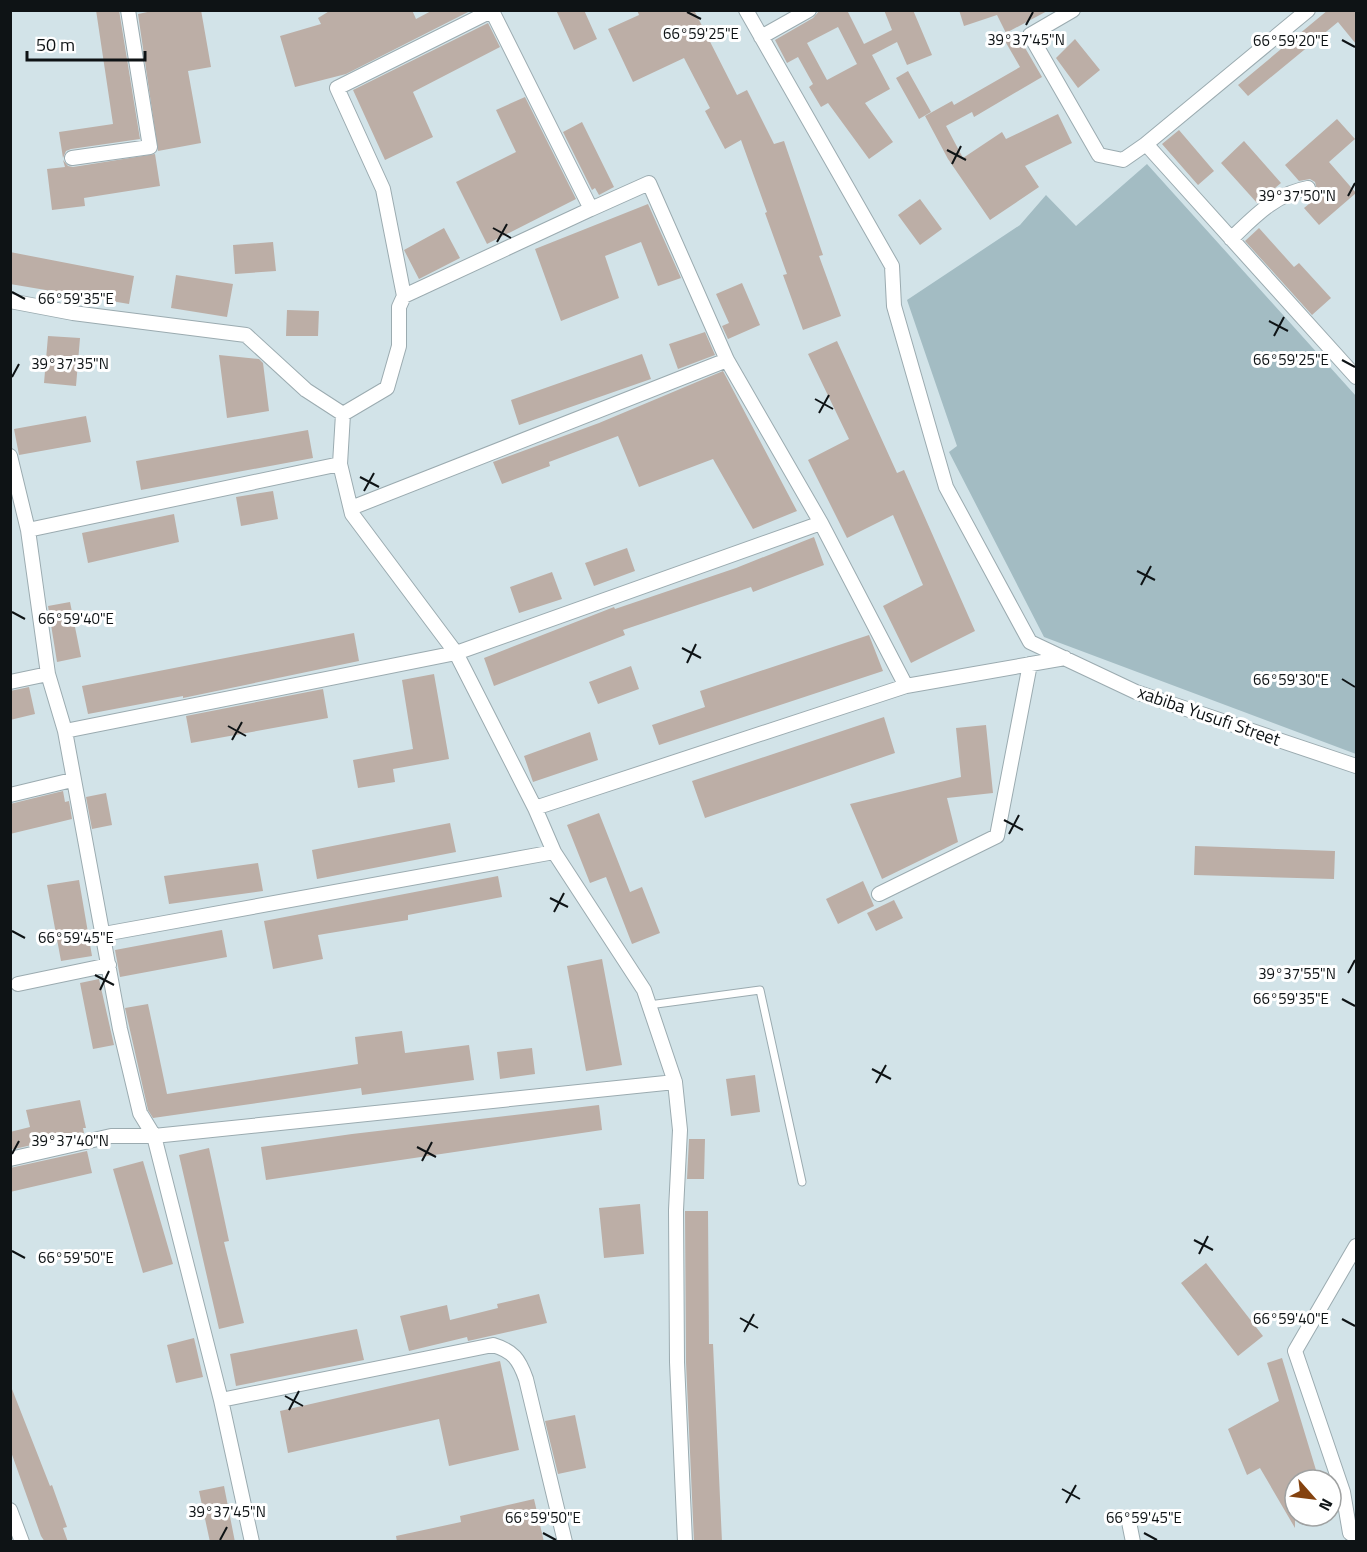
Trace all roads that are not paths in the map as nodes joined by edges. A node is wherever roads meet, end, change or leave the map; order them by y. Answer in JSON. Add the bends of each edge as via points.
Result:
{"nodes":[{"id":1,"x":128,"y":10,"type":"edge"},
{"id":2,"x":746,"y":10,"type":"edge"},
{"id":3,"x":809,"y":10,"type":"edge"},
{"id":4,"x":1073,"y":10,"type":"edge"},
{"id":5,"x":1308,"y":10,"type":"edge"},
{"id":6,"x":493,"y":11,"type":"edge"},
{"id":7,"x":761,"y":37,"type":"junction"},
{"id":8,"x":1146,"y":144,"type":"junction"},
{"id":9,"x":72,"y":158,"type":"dead end"},
{"id":10,"x":1308,"y":188,"type":"dead end"},
{"id":11,"x":591,"y":209,"type":"junction"},
{"id":12,"x":1231,"y":239,"type":"junction"},
{"id":13,"x":404,"y":296,"type":"junction"},
{"id":14,"x":10,"y":301,"type":"edge"},
{"id":15,"x":728,"y":360,"type":"junction"},
{"id":16,"x":1355,"y":371,"type":"edge"},
{"id":17,"x":343,"y":414,"type":"junction"},
{"id":18,"x":10,"y":456,"type":"edge"},
{"id":19,"x":340,"y":464,"type":"junction"},
{"id":20,"x":351,"y":508,"type":"junction"},
{"id":21,"x":821,"y":523,"type":"junction"},
{"id":22,"x":28,"y":530,"type":"junction"},
{"id":23,"x":456,"y":653,"type":"junction"},
{"id":24,"x":1065,"y":658,"type":"junction"},
{"id":25,"x":1030,"y":664,"type":"junction"},
{"id":26,"x":48,"y":674,"type":"junction"},
{"id":27,"x":10,"y":682,"type":"edge"},
{"id":28,"x":906,"y":686,"type":"junction"},
{"id":29,"x":65,"y":731,"type":"junction"},
{"id":30,"x":1356,"y":766,"type":"edge"},
{"id":31,"x":72,"y":780,"type":"junction"},
{"id":32,"x":10,"y":795,"type":"edge"},
{"id":33,"x":535,"y":808,"type":"junction"},
{"id":34,"x":554,"y":852,"type":"junction"},
{"id":35,"x":879,"y":894,"type":"dead end"},
{"id":36,"x":104,"y":934,"type":"junction"},
{"id":37,"x":109,"y":965,"type":"junction"},
{"id":38,"x":18,"y":984,"type":"dead end"},
{"id":39,"x":649,"y":1005,"type":"junction"},
{"id":40,"x":675,"y":1082,"type":"junction"},
{"id":41,"x":154,"y":1136,"type":"junction"},
{"id":42,"x":10,"y":1160,"type":"edge"},
{"id":43,"x":802,"y":1182,"type":"dead end"},
{"id":44,"x":1356,"y":1246,"type":"edge"},
{"id":45,"x":221,"y":1400,"type":"junction"},
{"id":46,"x":10,"y":1510,"type":"edge"},
{"id":47,"x":1129,"y":1522,"type":"dead end"},
{"id":48,"x":1354,"y":1533,"type":"edge"},
{"id":49,"x":21,"y":1542,"type":"edge"},
{"id":50,"x":252,"y":1542,"type":"edge"},
{"id":51,"x":565,"y":1542,"type":"edge"},
{"id":52,"x":685,"y":1542,"type":"edge"},
{"id":53,"x":1133,"y":1542,"type":"edge"}],
"edges":[{"from":1,"to":9,"type":"street","via":[[150,147]]},
{"from":2,"to":7,"type":"street","name":"xabiba Yusufi Street"},
{"from":3,"to":7,"type":"street"},
{"from":4,"to":8,"type":"street","via":[[1030,35],[1099,155],[1123,160]]},
{"from":5,"to":8,"type":"street"},
{"from":6,"to":11,"type":"street"},
{"from":6,"to":13,"type":"street","via":[[337,88],[383,189]]},
{"from":7,"to":24,"type":"street","name":"xabiba Yusufi Street","via":[[892,266],[894,306],[946,487],[1030,642]]},
{"from":8,"to":12,"type":"street"},
{"from":10,"to":12,"type":"street","via":[[1290,192],[1263,208]]},
{"from":11,"to":13,"type":"street"},
{"from":11,"to":15,"type":"street","via":[[649,183]]},
{"from":12,"to":16,"type":"street"},
{"from":13,"to":17,"type":"street","via":[[399,307],[399,346],[387,388]]},
{"from":14,"to":17,"type":"street","via":[[246,335],[306,390]]},
{"from":15,"to":20,"type":"street"},
{"from":15,"to":21,"type":"street"},
{"from":17,"to":19,"type":"street"},
{"from":18,"to":22,"type":"street"},
{"from":19,"to":20,"type":"street"},
{"from":19,"to":22,"type":"street"},
{"from":20,"to":23,"type":"street"},
{"from":21,"to":23,"type":"street"},
{"from":21,"to":28,"type":"street"},
{"from":22,"to":26,"type":"street"},
{"from":23,"to":29,"type":"street"},
{"from":23,"to":33,"type":"street"},
{"from":24,"to":25,"type":"street"},
{"from":24,"to":30,"type":"street","name":"xabiba Yusufi Street","via":[[1136,692]]},
{"from":25,"to":28,"type":"street"},
{"from":25,"to":35,"type":"street","via":[[997,836]]},
{"from":26,"to":27,"type":"street"},
{"from":26,"to":29,"type":"street"},
{"from":28,"to":33,"type":"street"},
{"from":29,"to":31,"type":"street"},
{"from":31,"to":32,"type":"street"},
{"from":31,"to":36,"type":"street"},
{"from":33,"to":34,"type":"street"},
{"from":34,"to":36,"type":"street"},
{"from":34,"to":39,"type":"street","via":[[644,990]]},
{"from":36,"to":37,"type":"street"},
{"from":37,"to":38,"type":"street"},
{"from":37,"to":41,"type":"street","via":[[140,1113]]},
{"from":39,"to":40,"type":"street"},
{"from":39,"to":43,"type":"lane","via":[[760,990]]},
{"from":40,"to":41,"type":"street"},
{"from":40,"to":52,"type":"street","via":[[680,1130],[677,1362]]},
{"from":41,"to":42,"type":"street","via":[[111,1136]]},
{"from":41,"to":45,"type":"street"},
{"from":44,"to":48,"type":"street","via":[[1295,1351]]},
{"from":45,"to":50,"type":"street"},
{"from":45,"to":51,"type":"street","via":[[493,1345],[508,1350],[519,1359],[526,1378]]},
{"from":46,"to":49,"type":"street"},
{"from":47,"to":53,"type":"street"}]}
